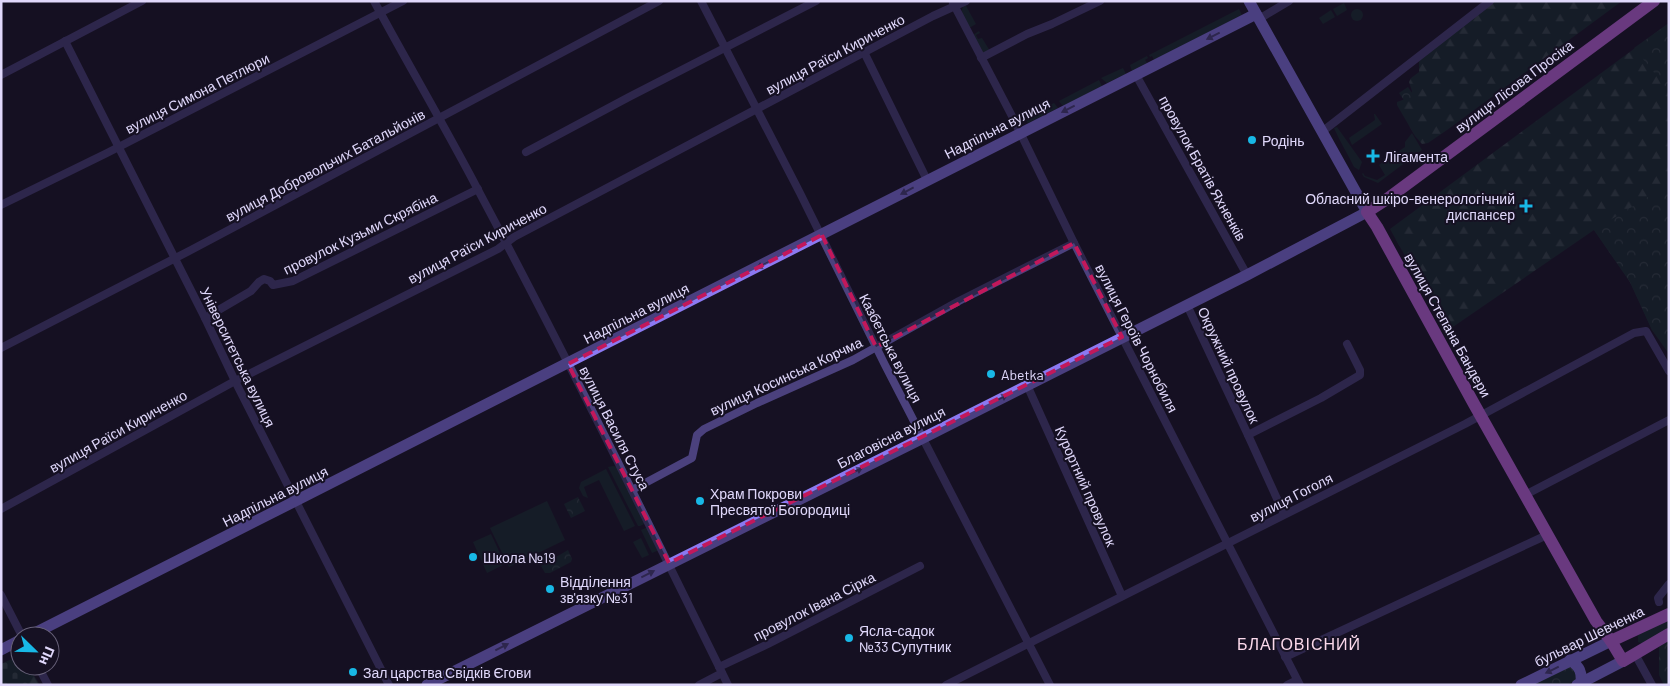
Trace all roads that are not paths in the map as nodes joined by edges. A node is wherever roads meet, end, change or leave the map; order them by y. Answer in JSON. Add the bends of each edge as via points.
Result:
{"nodes":[{"id":1,"x":142,"y":1,"type":"edge"},
{"id":2,"x":374,"y":1,"type":"edge"},
{"id":3,"x":403,"y":1,"type":"edge"},
{"id":4,"x":659,"y":1,"type":"edge"},
{"id":5,"x":702,"y":1,"type":"edge"},
{"id":6,"x":816,"y":1,"type":"edge"},
{"id":7,"x":966,"y":1,"type":"edge"},
{"id":8,"x":1100,"y":1,"type":"edge"},
{"id":9,"x":1249,"y":1,"type":"edge"},
{"id":10,"x":1289,"y":1,"type":"edge"},
{"id":11,"x":1490,"y":1,"type":"edge"},
{"id":12,"x":1654,"y":1,"type":"edge"},
{"id":13,"x":953,"y":4,"type":"edge"},
{"id":14,"x":380,"y":12,"type":"junction"},
{"id":15,"x":1258,"y":17,"type":"junction"},
{"id":16,"x":65,"y":41,"type":"junction"},
{"id":17,"x":726,"y":48,"type":"junction"},
{"id":18,"x":864,"y":52,"type":"junction"},
{"id":19,"x":981,"y":58,"type":"junction"},
{"id":20,"x":1,"y":75,"type":"edge"},
{"id":21,"x":1136,"y":75,"type":"junction"},
{"id":22,"x":758,"y":110,"type":"junction"},
{"id":23,"x":439,"y":119,"type":"junction"},
{"id":24,"x":1323,"y":131,"type":"junction"},
{"id":25,"x":1020,"y":133,"type":"junction"},
{"id":26,"x":119,"y":147,"type":"junction"},
{"id":27,"x":526,"y":152,"type":"dead end"},
{"id":28,"x":927,"y":180,"type":"junction"},
{"id":29,"x":478,"y":189,"type":"junction"},
{"id":30,"x":1,"y":205,"type":"edge"},
{"id":31,"x":1367,"y":212,"type":"junction"},
{"id":32,"x":822,"y":235,"type":"junction"},
{"id":33,"x":506,"y":243,"type":"junction"},
{"id":34,"x":1074,"y":243,"type":"junction"},
{"id":35,"x":175,"y":258,"type":"junction"},
{"id":36,"x":1247,"y":275,"type":"junction"},
{"id":37,"x":1187,"y":305,"type":"junction"},
{"id":38,"x":205,"y":318,"type":"junction"},
{"id":39,"x":1122,"y":337,"type":"junction"},
{"id":40,"x":1347,"y":344,"type":"dead end"},
{"id":41,"x":876,"y":347,"type":"junction"},
{"id":42,"x":1,"y":348,"type":"edge"},
{"id":43,"x":568,"y":364,"type":"junction"},
{"id":44,"x":1669,"y":370,"type":"edge"},
{"id":45,"x":235,"y":381,"type":"junction"},
{"id":46,"x":1027,"y":385,"type":"junction"},
{"id":47,"x":1481,"y":416,"type":"junction"},
{"id":48,"x":1669,"y":420,"type":"edge"},
{"id":49,"x":1248,"y":435,"type":"junction"},
{"id":50,"x":923,"y":438,"type":"junction"},
{"id":51,"x":632,"y":490,"type":"junction"},
{"id":52,"x":1525,"y":495,"type":"junction"},
{"id":53,"x":297,"y":502,"type":"junction"},
{"id":54,"x":1,"y":509,"type":"edge"},
{"id":55,"x":1284,"y":514,"type":"junction"},
{"id":56,"x":1547,"y":536,"type":"junction"},
{"id":57,"x":1227,"y":544,"type":"junction"},
{"id":58,"x":669,"y":564,"type":"junction"},
{"id":59,"x":920,"y":566,"type":"dead end"},
{"id":60,"x":1669,"y":584,"type":"edge"},
{"id":61,"x":1,"y":595,"type":"edge"},
{"id":62,"x":1122,"y":596,"type":"junction"},
{"id":63,"x":1659,"y":602,"type":"dead end"},
{"id":64,"x":1669,"y":614,"type":"edge"},
{"id":65,"x":17,"y":626,"type":"edge"},
{"id":66,"x":48,"y":626,"type":"edge"},
{"id":67,"x":1630,"y":632,"type":"junction"},
{"id":68,"x":1669,"y":634,"type":"edge"},
{"id":69,"x":1611,"y":641,"type":"junction"},
{"id":70,"x":1029,"y":644,"type":"junction"},
{"id":71,"x":1638,"y":653,"type":"junction"},
{"id":72,"x":1285,"y":657,"type":"junction"},
{"id":73,"x":1570,"y":660,"type":"junction"},
{"id":74,"x":1623,"y":661,"type":"junction"},
{"id":75,"x":721,"y":670,"type":"junction"},
{"id":76,"x":1298,"y":682,"type":"edge"},
{"id":77,"x":1579,"y":684,"type":"edge"},
{"id":78,"x":389,"y":685,"type":"edge"},
{"id":79,"x":428,"y":685,"type":"edge"},
{"id":80,"x":699,"y":685,"type":"edge"},
{"id":81,"x":728,"y":685,"type":"edge"},
{"id":82,"x":946,"y":685,"type":"edge"},
{"id":83,"x":1050,"y":685,"type":"edge"},
{"id":84,"x":1287,"y":685,"type":"edge"},
{"id":85,"x":1521,"y":685,"type":"edge"},
{"id":86,"x":1652,"y":685,"type":"edge"}],
"edges":[{"from":1,"to":16,"type":"street"},
{"from":2,"to":14,"type":"street","name":"вулиця Василя Стуса"},
{"from":3,"to":14,"type":"street","name":"вулиця Симона Петлюри"},
{"from":4,"to":23,"type":"street","name":"вулиця Добровольчих Батальйонів"},
{"from":5,"to":17,"type":"street","name":"Казбетська вулиця"},
{"from":6,"to":17,"type":"street"},
{"from":7,"to":13,"type":"street","name":"вулиця Раїси Кириченко"},
{"from":8,"to":19,"type":"street"},
{"from":9,"to":15,"type":"main road","name":"вулиця Степана Бандери"},
{"from":10,"to":15,"type":"street","name":"Надпільна вулиця"},
{"from":11,"to":24,"type":"street"},
{"from":12,"to":31,"type":"main road","name":"вулиця Лісова Просіка"},
{"from":13,"to":18,"type":"street","name":"вулиця Раїси Кириченко"},
{"from":13,"to":19,"type":"street","name":"вулиця Героїв Чорнобиля"},
{"from":14,"to":23,"type":"street","name":"вулиця Василя Стуса"},
{"from":14,"to":26,"type":"street","name":"вулиця Симона Петлюри"},
{"from":15,"to":21,"type":"main road","name":"Надпільна вулиця","one_way":true},
{"from":15,"to":24,"type":"main road","name":"вулиця Степана Бандери"},
{"from":16,"to":20,"type":"street"},
{"from":16,"to":26,"type":"street","name":"Університетська вулиця"},
{"from":17,"to":22,"type":"street","name":"Казбетська вулиця"},
{"from":17,"to":27,"type":"street"},
{"from":18,"to":22,"type":"street","name":"вулиця Раїси Кириченко"},
{"from":18,"to":28,"type":"street"},
{"from":19,"to":25,"type":"street","name":"вулиця Героїв Чорнобиля"},
{"from":21,"to":25,"type":"main road","name":"Надпільна вулиця","one_way":true},
{"from":21,"to":36,"type":"street","name":"провулок Братів Яхненків"},
{"from":22,"to":32,"type":"street","name":"Казбетська вулиця"},
{"from":22,"to":33,"type":"street","name":"вулиця Раїси Кириченко"},
{"from":23,"to":29,"type":"street","name":"вулиця Василя Стуса"},
{"from":23,"to":35,"type":"street","name":"вулиця Добровольчих Батальйонів"},
{"from":24,"to":31,"type":"main road","name":"вулиця Степана Бандери"},
{"from":25,"to":28,"type":"main road","name":"Надпільна вулиця"},
{"from":25,"to":34,"type":"street","name":"вулиця Героїв Чорнобиля"},
{"from":26,"to":30,"type":"street","name":"вулиця Симона Петлюри"},
{"from":26,"to":35,"type":"street","name":"Університетська вулиця"},
{"from":28,"to":32,"type":"main road","name":"Надпільна вулиця","one_way":true},
{"from":29,"to":33,"type":"street","name":"вулиця Василя Стуса"},
{"from":29,"to":38,"type":"street","name":"провулок Кузьми Скрябіна","via":[[293,281],[274,285],[264,279],[251,291]]},
{"from":31,"to":36,"type":"main road","name":"Благовісна вулиця"},
{"from":31,"to":47,"type":"main road","name":"вулиця Степана Бандери"},
{"from":32,"to":41,"type":"street","name":"Казбетська вулиця"},
{"from":32,"to":43,"type":"main road","name":"Надпільна вулиця","one_way":true},
{"from":33,"to":43,"type":"street","name":"вулиця Василя Стуса"},
{"from":33,"to":45,"type":"street","name":"вулиця Раїси Кириченко"},
{"from":34,"to":39,"type":"street","name":"вулиця Героїв Чорнобиля"},
{"from":34,"to":41,"type":"street","name":"вулиця Косинська Корчма"},
{"from":35,"to":38,"type":"street","name":"Університетська вулиця"},
{"from":35,"to":42,"type":"street","name":"вулиця Добровольчих Батальйонів"},
{"from":36,"to":37,"type":"main road","name":"Благовісна вулиця"},
{"from":37,"to":39,"type":"main road","name":"Благовісна вулиця"},
{"from":37,"to":49,"type":"street","name":"Окружний провулок"},
{"from":38,"to":45,"type":"street","name":"Університетська вулиця"},
{"from":39,"to":46,"type":"main road","name":"Благовісна вулиця"},
{"from":39,"to":57,"type":"street","name":"вулиця Героїв Чорнобиля"},
{"from":40,"to":49,"type":"street","name":"Окружний провулок","via":[[1360,376]]},
{"from":41,"to":50,"type":"street","name":"Казбетська вулиця"},
{"from":41,"to":51,"type":"street","name":"вулиця Косинська Корчма","via":[[700,431],[692,458]]},
{"from":43,"to":51,"type":"street","name":"вулиця Василя Стуса"},
{"from":43,"to":53,"type":"main road","name":"Надпільна вулиця"},
{"from":44,"to":47,"type":"street","name":"вулиця Гоголя","via":[[1646,331],[1634,333]]},
{"from":45,"to":53,"type":"street","name":"Університетська вулиця"},
{"from":45,"to":54,"type":"street","name":"вулиця Раїси Кириченко"},
{"from":50,"to":46,"type":"main road","name":"Благовісна вулиця","one_way":true},
{"from":46,"to":62,"type":"street","name":"Курортний провулок"},
{"from":47,"to":52,"type":"main road","name":"вулиця Степана Бандери"},
{"from":47,"to":55,"type":"street","name":"вулиця Гоголя"},
{"from":48,"to":52,"type":"street"},
{"from":49,"to":55,"type":"street","name":"Окружний провулок"},
{"from":58,"to":50,"type":"main road","name":"Благовісна вулиця","one_way":true},
{"from":50,"to":70,"type":"street","name":"Казбетська вулиця"},
{"from":51,"to":58,"type":"street","name":"вулиця Василя Стуса"},
{"from":52,"to":56,"type":"main road","name":"вулиця Степана Бандери"},
{"from":53,"to":66,"type":"main road","name":"Надпільна вулиця"},
{"from":53,"to":78,"type":"street","name":"Університетська вулиця"},
{"from":55,"to":57,"type":"street","name":"вулиця Гоголя"},
{"from":56,"to":69,"type":"main road","name":"вулиця Степана Бандери"},
{"from":56,"to":72,"type":"street"},
{"from":57,"to":62,"type":"street","name":"вулиця Гоголя"},
{"from":57,"to":72,"type":"street","name":"вулиця Героїв Чорнобиля"},
{"from":58,"to":75,"type":"street","name":"вулиця Василя Стуса"},
{"from":79,"to":58,"type":"main road","name":"Благовісна вулиця","one_way":true},
{"from":59,"to":75,"type":"street","name":"провулок Івана Сірка"},
{"from":60,"to":63,"type":"street","via":[[1658,598]]},
{"from":61,"to":65,"type":"street"},
{"from":62,"to":70,"type":"street","name":"вулиця Гоголя"},
{"from":64,"to":67,"type":"main road","name":"бульвар Шевченка"},
{"from":67,"to":69,"type":"main road","name":"бульвар Шевченка"},
{"from":67,"to":71,"type":"main road"},
{"from":68,"to":71,"type":"main road"},
{"from":69,"to":73,"type":"main road","name":"бульвар Шевченка"},
{"from":69,"to":74,"type":"main road","name":"вулиця Степана Бандери"},
{"from":70,"to":82,"type":"street","name":"вулиця Гоголя"},
{"from":70,"to":83,"type":"street","name":"Казбетська вулиця"},
{"from":71,"to":74,"type":"main road"},
{"from":71,"to":86,"type":"street"},
{"from":72,"to":76,"type":"street","name":"вулиця Героїв Чорнобиля"},
{"from":73,"to":77,"type":"main road","via":[[1581,672]]},
{"from":73,"to":85,"type":"main road","name":"бульвар Шевченка","one_way":true},
{"from":74,"to":77,"type":"main road"},
{"from":75,"to":80,"type":"street","name":"провулок Івана Сірка"},
{"from":75,"to":81,"type":"street","name":"вулиця Василя Стуса"},
{"from":76,"to":84,"type":"street"}]}
